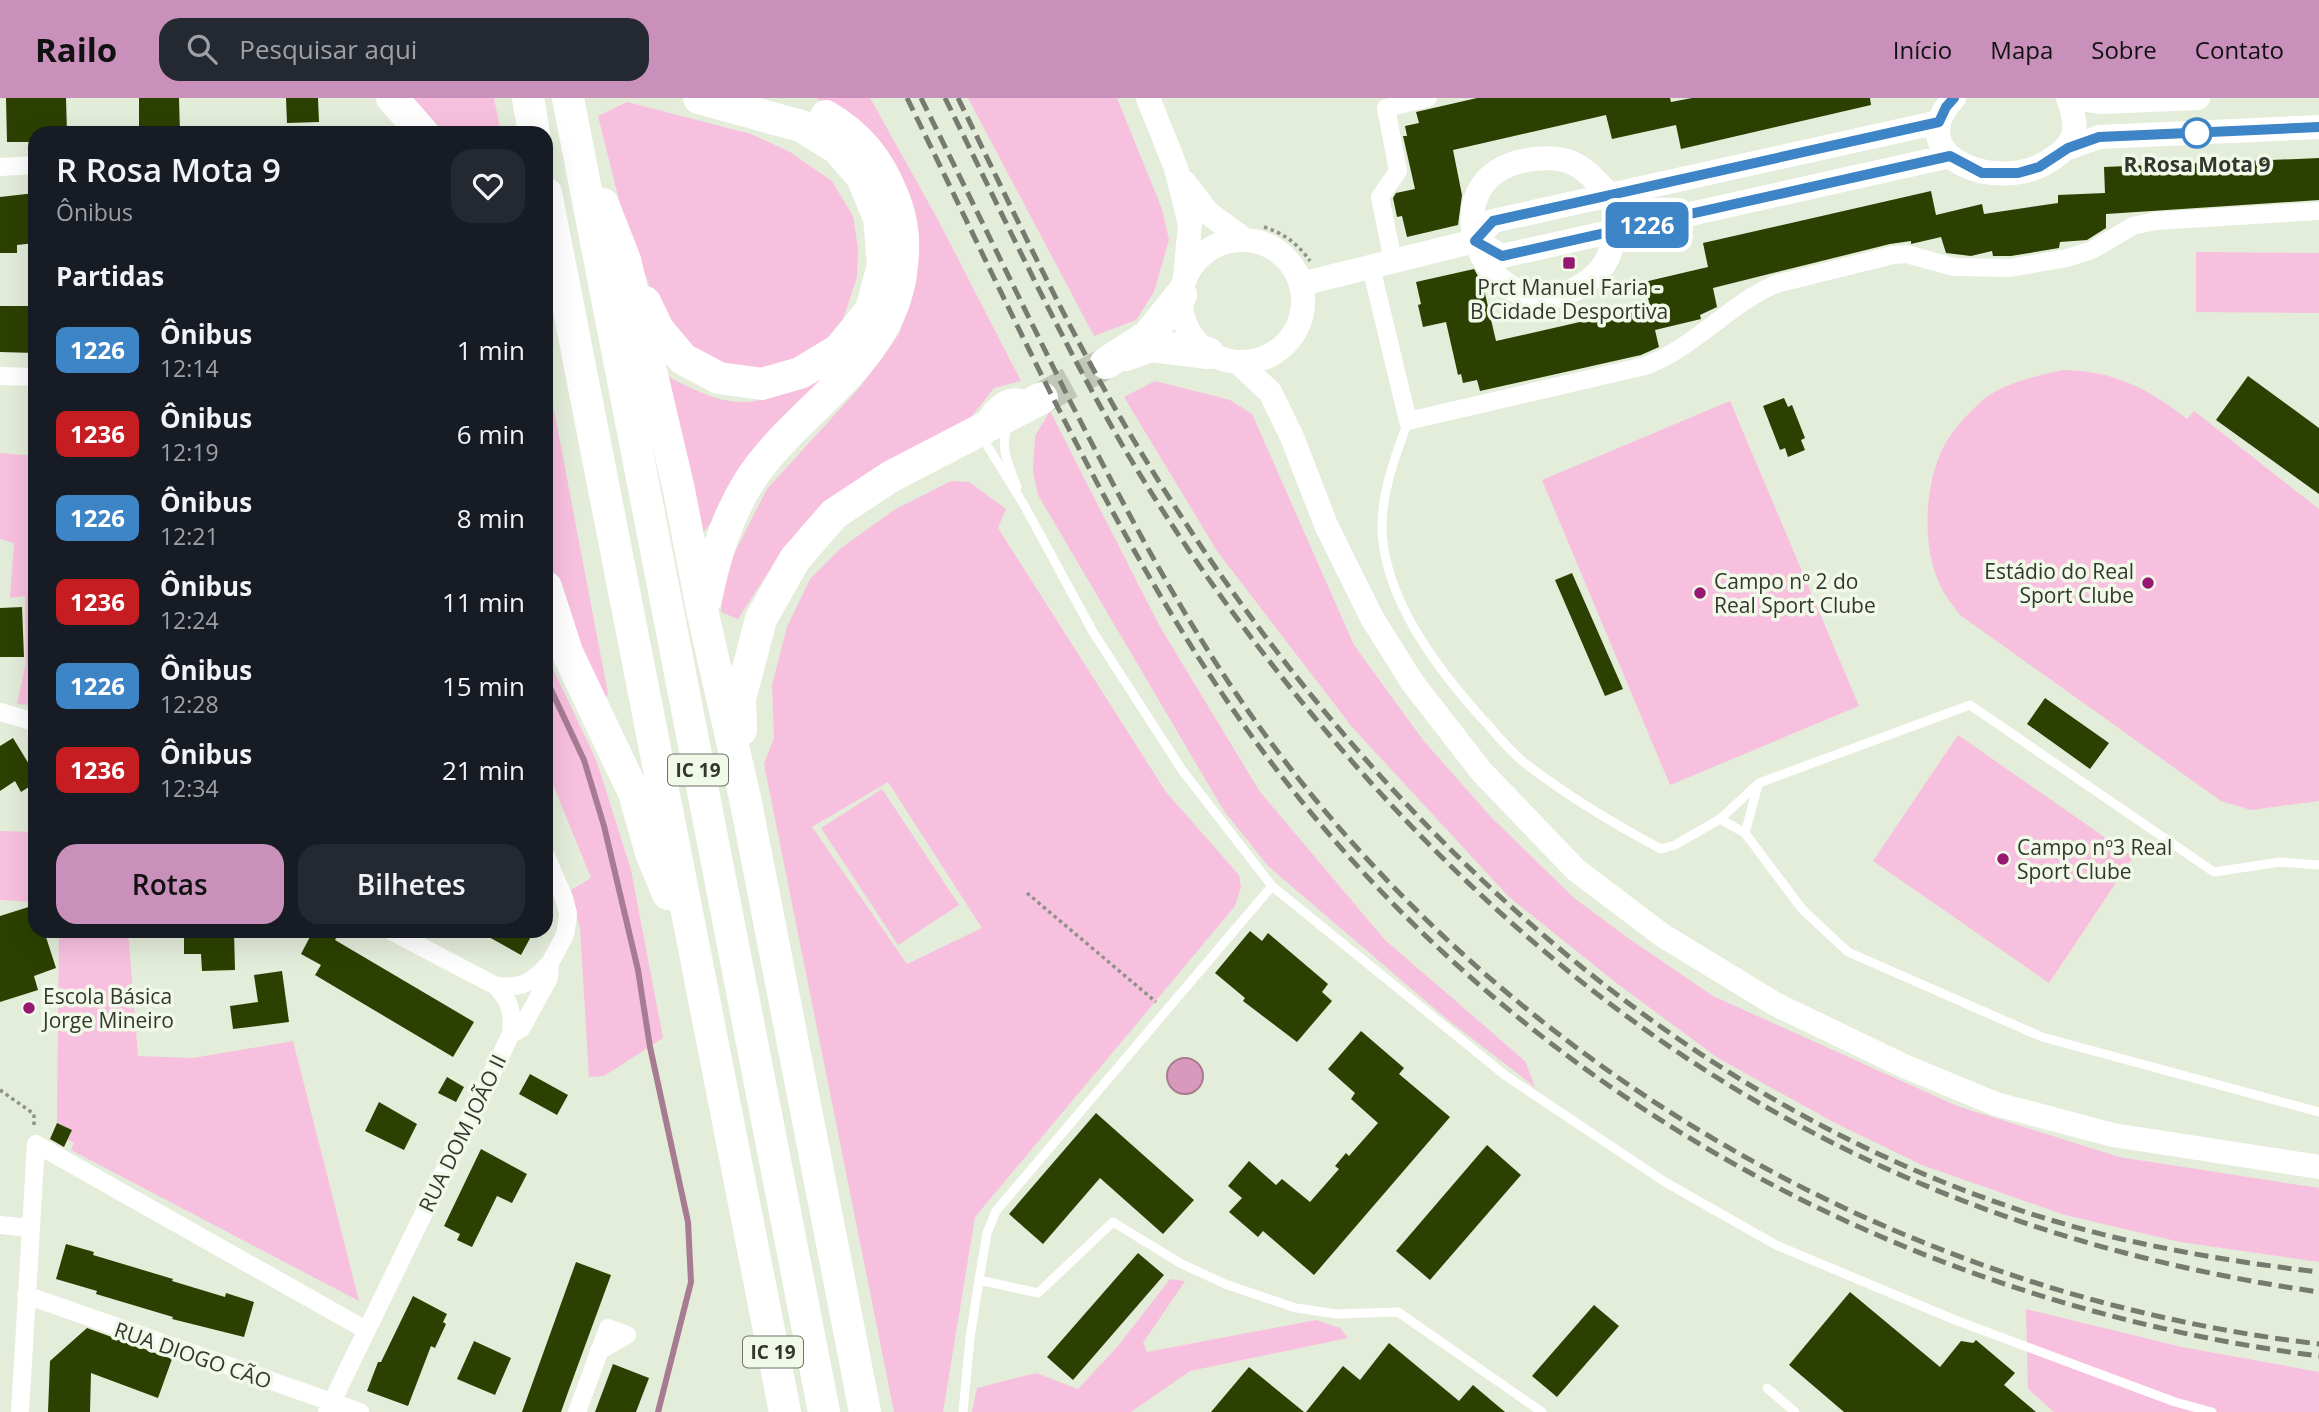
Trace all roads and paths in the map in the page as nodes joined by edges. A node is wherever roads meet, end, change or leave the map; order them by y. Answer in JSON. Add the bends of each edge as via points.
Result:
{"nodes":[{"id":1,"x":392,"y":98,"type":"edge"},
{"id":2,"x":528,"y":98,"type":"edge"},
{"id":3,"x":699,"y":98,"type":"edge"},
{"id":4,"x":778,"y":98,"type":"edge"},
{"id":5,"x":1148,"y":98,"type":"edge"},
{"id":6,"x":1429,"y":98,"type":"edge"},
{"id":7,"x":1954,"y":98,"type":"edge"},
{"id":8,"x":2068,"y":98,"type":"edge"},
{"id":9,"x":2074,"y":98,"type":"edge"},
{"id":10,"x":2198,"y":98,"type":"edge"},
{"id":11,"x":571,"y":113,"type":"edge"},
{"id":12,"x":1939,"y":122,"type":"junction"},
{"id":13,"x":418,"y":126,"type":"edge"},
{"id":14,"x":533,"y":126,"type":"edge"},
{"id":15,"x":2319,"y":127,"type":"edge"},
{"id":16,"x":2068,"y":148,"type":"junction"},
{"id":17,"x":1950,"y":156,"type":"junction"},
{"id":18,"x":28,"y":165,"type":"edge"},
{"id":19,"x":0,"y":167,"type":"edge"},
{"id":20,"x":1176,"y":168,"type":"junction"},
{"id":21,"x":1609,"y":196,"type":"junction"},
{"id":22,"x":2319,"y":211,"type":"edge"},
{"id":23,"x":553,"y":229,"type":"edge"},
{"id":24,"x":1249,"y":232,"type":"junction"},
{"id":25,"x":1615,"y":232,"type":"junction"},
{"id":26,"x":1475,"y":241,"type":"junction"},
{"id":27,"x":625,"y":260,"type":"junction"},
{"id":28,"x":1382,"y":264,"type":"junction"},
{"id":29,"x":1307,"y":274,"type":"junction"},
{"id":30,"x":1182,"y":290,"type":"junction"},
{"id":31,"x":1289,"y":342,"type":"junction"},
{"id":32,"x":1208,"y":353,"type":"junction"},
{"id":33,"x":1239,"y":363,"type":"junction"},
{"id":34,"x":0,"y":376,"type":"edge"},
{"id":35,"x":28,"y":377,"type":"edge"},
{"id":36,"x":1034,"y":402,"type":"joint"},
{"id":37,"x":1408,"y":421,"type":"junction"},
{"id":38,"x":1292,"y":438,"type":"junction"},
{"id":39,"x":974,"y":446,"type":"junction"},
{"id":40,"x":1024,"y":505,"type":"junction"},
{"id":41,"x":553,"y":609,"type":"edge"},
{"id":42,"x":703,"y":614,"type":"junction"},
{"id":43,"x":0,"y":712,"type":"edge"},
{"id":44,"x":28,"y":720,"type":"edge"},
{"id":45,"x":1759,"y":783,"type":"junction"},
{"id":46,"x":745,"y":797,"type":"junction"},
{"id":47,"x":1720,"y":819,"type":"junction"},
{"id":48,"x":1745,"y":833,"type":"junction"},
{"id":49,"x":2319,"y":865,"type":"edge"},
{"id":50,"x":553,"y":874,"type":"edge"},
{"id":51,"x":1272,"y":886,"type":"junction"},
{"id":52,"x":1027,"y":893,"type":"dead end"},
{"id":53,"x":404,"y":938,"type":"edge"},
{"id":54,"x":694,"y":958,"type":"junction"},
{"id":55,"x":550,"y":963,"type":"junction"},
{"id":56,"x":496,"y":986,"type":"junction"},
{"id":57,"x":1166,"y":1010,"type":"junction"},
{"id":58,"x":511,"y":1034,"type":"junction"},
{"id":59,"x":0,"y":1090,"type":"edge"},
{"id":60,"x":2319,"y":1112,"type":"edge"},
{"id":61,"x":36,"y":1144,"type":"junction"},
{"id":62,"x":2319,"y":1167,"type":"edge"},
{"id":63,"x":0,"y":1225,"type":"edge"},
{"id":64,"x":30,"y":1228,"type":"junction"},
{"id":65,"x":979,"y":1280,"type":"junction"},
{"id":66,"x":26,"y":1296,"type":"junction"},
{"id":67,"x":366,"y":1330,"type":"junction"},
{"id":68,"x":599,"y":1351,"type":"dead end"},
{"id":69,"x":1767,"y":1388,"type":"dead end"},
{"id":70,"x":329,"y":1408,"type":"edge"},
{"id":71,"x":20,"y":1412,"type":"edge"},
{"id":72,"x":360,"y":1412,"type":"edge"},
{"id":73,"x":577,"y":1412,"type":"edge"},
{"id":74,"x":785,"y":1412,"type":"edge"},
{"id":75,"x":824,"y":1412,"type":"edge"},
{"id":76,"x":865,"y":1412,"type":"edge"},
{"id":77,"x":963,"y":1412,"type":"edge"},
{"id":78,"x":1542,"y":1412,"type":"edge"},
{"id":79,"x":1796,"y":1412,"type":"edge"},
{"id":80,"x":2212,"y":1412,"type":"edge"}],
"edges":[{"from":1,"to":13,"type":"highway"},
{"from":2,"to":14,"type":"highway"},
{"from":3,"to":27,"type":"highway","via":[[801,126],[837,148],[862,177],[879,218],[883,265],[871,310],[839,349],[800,373],[762,384],[719,378],[684,359],[658,329]]},
{"from":4,"to":42,"type":"highway","via":[[829,117],[863,143],[887,180],[901,215],[905,250],[900,281],[884,325],[859,365],[751,479],[725,525]]},
{"from":5,"to":20,"type":"street"},
{"from":6,"to":28,"type":"street","via":[[1386,108],[1398,171],[1380,197]]},
{"from":7,"to":12,"type":"street"},
{"from":8,"to":16,"type":"street","via":[[2075,118]]},
{"from":9,"to":10,"type":"street","via":[[2102,102]]},
{"from":11,"to":27,"type":"highway"},
{"from":11,"to":75,"type":"highway","number":"IC 19"},
{"from":12,"to":17,"type":"street","via":[[1941,142]]},
{"from":12,"to":21,"type":"street"},
{"from":15,"to":16,"type":"street","via":[[2099,137]]},
{"from":16,"to":17,"type":"street","via":[[2039,167],[2018,173],[1982,173]]},
{"from":17,"to":25,"type":"street"},
{"from":18,"to":19,"type":"street"},
{"from":20,"to":24,"type":"street","via":[[1208,213]]},
{"from":20,"to":30,"type":"street","via":[[1190,224]]},
{"from":21,"to":26,"type":"street","via":[[1493,221]]},
{"from":21,"to":26,"type":"street","via":[[1584,168],[1570,161],[1548,157],[1514,163],[1489,178],[1475,199]]},
{"from":22,"to":37,"type":"street","via":[[2155,221],[2133,226],[2092,250],[2010,268],[1954,267],[1893,255],[1760,291],[1676,352],[1645,366]]},
{"from":23,"to":54,"type":"highway","number":"IC 19"},
{"from":24,"to":29,"type":"street"},
{"from":24,"to":29,"type":"path","via":[[1279,232],[1296,243]]},
{"from":24,"to":30,"type":"street","via":[[1206,251],[1192,266]]},
{"from":25,"to":26,"type":"street","via":[[1502,256]]},
{"from":25,"to":26,"type":"street","via":[[1612,252],[1594,278],[1570,292],[1544,296],[1521,292],[1492,273]]},
{"from":26,"to":28,"type":"street"},
{"from":27,"to":42,"type":"highway"},
{"from":28,"to":29,"type":"street"},
{"from":28,"to":37,"type":"street"},
{"from":29,"to":31,"type":"street","via":[[1301,314]]},
{"from":30,"to":32,"type":"street","via":[[1187,328]]},
{"from":30,"to":32,"type":"highway","via":[[1148,336],[1109,362],[1152,346]]},
{"from":31,"to":33,"type":"street","via":[[1275,354]]},
{"from":31,"to":38,"type":"street","via":[[1280,377]]},
{"from":32,"to":33,"type":"street"},
{"from":33,"to":38,"type":"street","via":[[1270,392]]},
{"from":34,"to":35,"type":"street"},
{"from":36,"to":39,"type":"highway"},
{"from":36,"to":40,"type":"lane","via":[[1005,432],[1004,452]]},
{"from":37,"to":47,"type":"lane","via":[[1385,486],[1382,525],[1388,568],[1408,615],[1447,681],[1524,762],[1661,849]]},
{"from":38,"to":62,"type":"street","via":[[1326,525],[1372,618],[1412,682],[1481,771],[1576,870],[1662,935],[1775,1004],[1996,1104],[2113,1135]]},
{"from":39,"to":40,"type":"lane"},
{"from":39,"to":46,"type":"highway","via":[[890,477],[834,514],[795,559],[761,619],[740,699]]},
{"from":40,"to":51,"type":"lane","via":[[1093,632],[1182,770]]},
{"from":41,"to":54,"type":"highway","via":[[567,652],[634,793],[651,853]]},
{"from":42,"to":46,"type":"highway"},
{"from":43,"to":44,"type":"street"},
{"from":45,"to":47,"type":"lane"},
{"from":45,"to":48,"type":"lane"},
{"from":45,"to":49,"type":"lane","via":[[1970,705],[2214,872],[2280,862]]},
{"from":46,"to":76,"type":"highway"},
{"from":47,"to":48,"type":"lane"},
{"from":48,"to":60,"type":"lane","via":[[1802,909],[1848,952],[2042,1037]]},
{"from":50,"to":55,"type":"street","name":"RUA DOM JOÃO II","via":[[568,913],[565,935]]},
{"from":51,"to":57,"type":"lane"},
{"from":51,"to":80,"type":"lane","via":[[1506,1076],[1665,1182],[1776,1245],[1955,1320]]},
{"from":52,"to":57,"type":"path"},
{"from":53,"to":56,"type":"street"},
{"from":54,"to":74,"type":"highway","number":"IC 19"},
{"from":55,"to":56,"type":"street","via":[[534,981],[518,988]]},
{"from":55,"to":58,"type":"street","name":"RUA DOM JOÃO II","via":[[549,978],[521,1029]]},
{"from":56,"to":58,"type":"street","via":[[508,998],[513,1014]]},
{"from":57,"to":65,"type":"lane","via":[[996,1211]]},
{"from":58,"to":67,"type":"street","name":"RUA DOM JOÃO II"},
{"from":59,"to":61,"type":"path","via":[[34,1114]]},
{"from":61,"to":64,"type":"street"},
{"from":61,"to":67,"type":"street"},
{"from":63,"to":64,"type":"street"},
{"from":64,"to":66,"type":"street"},
{"from":65,"to":77,"type":"lane"},
{"from":65,"to":78,"type":"lane","via":[[1038,1293],[1113,1222],[1180,1263],[1296,1308],[1337,1314],[1398,1312]]},
{"from":66,"to":70,"type":"street","name":"RUA DIOGO CÃO"},
{"from":66,"to":71,"type":"street"},
{"from":67,"to":70,"type":"street","name":"RUA DOM JOÃO II"},
{"from":68,"to":73,"type":"street"},
{"from":69,"to":79,"type":"lane"},
{"from":70,"to":72,"type":"street","name":"RUA DIOGO CÃO"}]}
